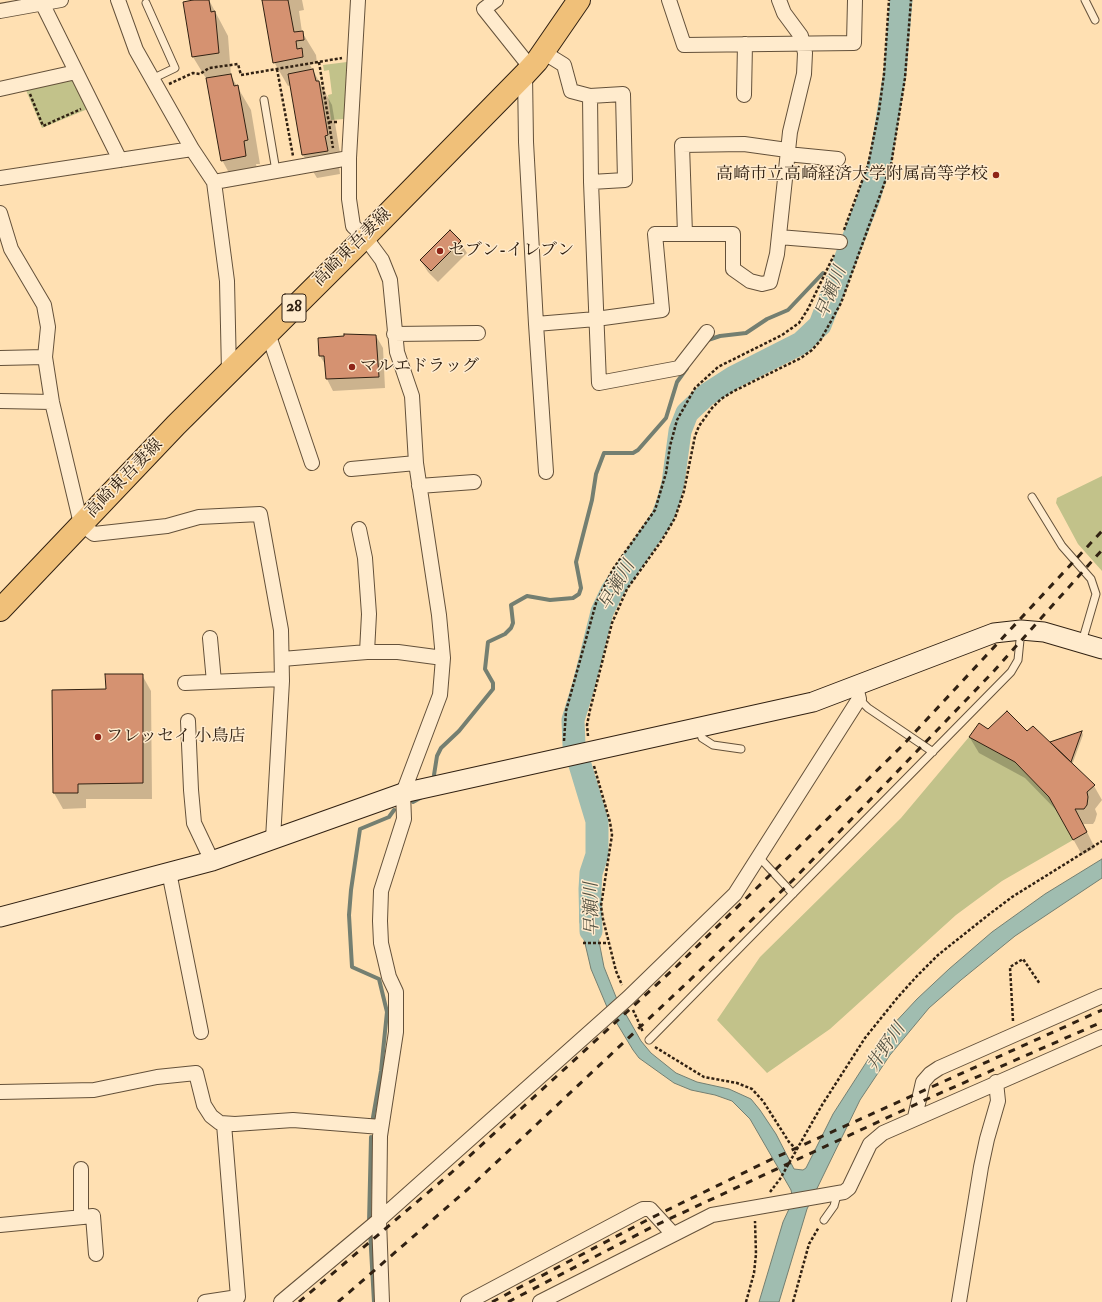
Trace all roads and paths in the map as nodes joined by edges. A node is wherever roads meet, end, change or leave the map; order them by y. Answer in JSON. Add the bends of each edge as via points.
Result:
{"nodes":[{"id":1,"x":59,"y":0,"type":"edge"},
{"id":2,"x":118,"y":0,"type":"edge"},
{"id":3,"x":358,"y":0,"type":"edge"},
{"id":4,"x":496,"y":0,"type":"edge"},
{"id":5,"x":669,"y":0,"type":"edge"},
{"id":6,"x":779,"y":0,"type":"edge"},
{"id":7,"x":854,"y":0,"type":"edge"},
{"id":8,"x":890,"y":0,"type":"edge"},
{"id":9,"x":911,"y":0,"type":"edge"},
{"id":10,"x":1085,"y":0,"type":"edge"},
{"id":11,"x":580,"y":1,"type":"edge"},
{"id":12,"x":146,"y":3,"type":"dead end"},
{"id":13,"x":42,"y":4,"type":"junction"},
{"id":14,"x":0,"y":11,"type":"edge"},
{"id":15,"x":1095,"y":20,"type":"dead end"},
{"id":16,"x":745,"y":44,"type":"junction"},
{"id":17,"x":803,"y":44,"type":"junction"},
{"id":18,"x":355,"y":56,"type":"junction"},
{"id":19,"x":319,"y":62,"type":"junction"},
{"id":20,"x":533,"y":65,"type":"junction"},
{"id":21,"x":277,"y":69,"type":"junction"},
{"id":22,"x":76,"y":72,"type":"junction"},
{"id":23,"x":25,"y":83,"type":"junction"},
{"id":24,"x":155,"y":84,"type":"junction"},
{"id":25,"x":0,"y":89,"type":"edge"},
{"id":26,"x":744,"y":95,"type":"dead end"},
{"id":27,"x":590,"y":96,"type":"junction"},
{"id":28,"x":264,"y":100,"type":"dead end"},
{"id":29,"x":92,"y":104,"type":"junction"},
{"id":30,"x":192,"y":149,"type":"junction"},
{"id":31,"x":334,"y":152,"type":"dead end"},
{"id":32,"x":787,"y":152,"type":"junction"},
{"id":33,"x":349,"y":158,"type":"junction"},
{"id":34,"x":294,"y":159,"type":"dead end"},
{"id":35,"x":838,"y":159,"type":"dead end"},
{"id":36,"x":120,"y":160,"type":"junction"},
{"id":37,"x":276,"y":171,"type":"junction"},
{"id":38,"x":0,"y":178,"type":"edge"},
{"id":39,"x":214,"y":182,"type":"junction"},
{"id":40,"x":591,"y":182,"type":"junction"},
{"id":41,"x":0,"y":213,"type":"edge"},
{"id":42,"x":685,"y":234,"type":"junction"},
{"id":43,"x":365,"y":237,"type":"junction"},
{"id":44,"x":779,"y":237,"type":"junction"},
{"id":45,"x":840,"y":242,"type":"junction"},
{"id":46,"x":596,"y":319,"type":"junction"},
{"id":47,"x":536,"y":324,"type":"junction"},
{"id":48,"x":707,"y":332,"type":"dead end"},
{"id":49,"x":268,"y":333,"type":"junction"},
{"id":50,"x":478,"y":333,"type":"dead end"},
{"id":51,"x":394,"y":334,"type":"junction"},
{"id":52,"x":44,"y":357,"type":"junction"},
{"id":53,"x":0,"y":358,"type":"edge"},
{"id":54,"x":229,"y":372,"type":"junction"},
{"id":55,"x":0,"y":401,"type":"edge"},
{"id":56,"x":52,"y":402,"type":"junction"},
{"id":57,"x":312,"y":463,"type":"dead end"},
{"id":58,"x":416,"y":463,"type":"junction"},
{"id":59,"x":351,"y":469,"type":"dead end"},
{"id":60,"x":546,"y":472,"type":"dead end"},
{"id":61,"x":474,"y":482,"type":"dead end"},
{"id":62,"x":419,"y":486,"type":"junction"},
{"id":63,"x":1032,"y":497,"type":"dead end"},
{"id":64,"x":81,"y":524,"type":"junction"},
{"id":65,"x":359,"y":530,"type":"dead end"},
{"id":66,"x":0,"y":610,"type":"edge"},
{"id":67,"x":1021,"y":630,"type":"junction"},
{"id":68,"x":210,"y":638,"type":"dead end"},
{"id":69,"x":1082,"y":642,"type":"junction"},
{"id":70,"x":1102,"y":648,"type":"edge"},
{"id":71,"x":367,"y":652,"type":"junction"},
{"id":72,"x":443,"y":658,"type":"junction"},
{"id":73,"x":282,"y":659,"type":"junction"},
{"id":74,"x":282,"y":679,"type":"junction"},
{"id":75,"x":214,"y":682,"type":"junction"},
{"id":76,"x":185,"y":683,"type":"dead end"},
{"id":77,"x":858,"y":693,"type":"junction"},
{"id":78,"x":188,"y":721,"type":"dead end"},
{"id":79,"x":699,"y":728,"type":"junction"},
{"id":80,"x":741,"y":749,"type":"dead end"},
{"id":81,"x":933,"y":752,"type":"junction"},
{"id":82,"x":581,"y":753,"type":"junction"},
{"id":83,"x":403,"y":792,"type":"junction"},
{"id":84,"x":273,"y":839,"type":"junction"},
{"id":85,"x":1102,"y":841,"type":"edge"},
{"id":86,"x":759,"y":857,"type":"junction"},
{"id":87,"x":212,"y":861,"type":"junction"},
{"id":88,"x":169,"y":872,"type":"junction"},
{"id":89,"x":793,"y":894,"type":"junction"},
{"id":90,"x":0,"y":917,"type":"edge"},
{"id":91,"x":585,"y":943,"type":"dead end"},
{"id":92,"x":606,"y":943,"type":"junction"},
{"id":93,"x":1040,"y":984,"type":"dead end"},
{"id":94,"x":1102,"y":996,"type":"edge"},
{"id":95,"x":627,"y":999,"type":"junction"},
{"id":96,"x":201,"y":1032,"type":"dead end"},
{"id":97,"x":1014,"y":1035,"type":"junction"},
{"id":98,"x":1102,"y":1037,"type":"edge"},
{"id":99,"x":649,"y":1040,"type":"junction"},
{"id":100,"x":996,"y":1082,"type":"junction"},
{"id":101,"x":0,"y":1092,"type":"edge"},
{"id":102,"x":915,"y":1117,"type":"junction"},
{"id":103,"x":224,"y":1124,"type":"junction"},
{"id":104,"x":381,"y":1127,"type":"junction"},
{"id":105,"x":798,"y":1150,"type":"junction"},
{"id":106,"x":81,"y":1169,"type":"dead end"},
{"id":107,"x":833,"y":1195,"type":"junction"},
{"id":108,"x":770,"y":1200,"type":"junction"},
{"id":109,"x":81,"y":1217,"type":"junction"},
{"id":110,"x":756,"y":1219,"type":"dead end"},
{"id":111,"x":378,"y":1220,"type":"junction"},
{"id":112,"x":824,"y":1220,"type":"joint"},
{"id":113,"x":0,"y":1225,"type":"edge"},
{"id":114,"x":672,"y":1234,"type":"junction"},
{"id":115,"x":96,"y":1254,"type":"dead end"},
{"id":116,"x":472,"y":1301,"type":"edge"},
{"id":117,"x":205,"y":1302,"type":"edge"},
{"id":118,"x":281,"y":1302,"type":"edge"},
{"id":119,"x":382,"y":1302,"type":"edge"},
{"id":120,"x":540,"y":1302,"type":"edge"},
{"id":121,"x":746,"y":1302,"type":"edge"},
{"id":122,"x":793,"y":1302,"type":"edge"},
{"id":123,"x":959,"y":1302,"type":"edge"}],
"edges":[{"from":1,"to":13,"type":"street"},
{"from":2,"to":24,"type":"street","via":[[136,50]]},
{"from":3,"to":18,"type":"street"},
{"from":4,"to":20,"type":"street","via":[[484,9]]},
{"from":5,"to":16,"type":"street","via":[[684,45]]},
{"from":6,"to":17,"type":"street","via":[[784,13],[801,36]]},
{"from":7,"to":17,"type":"street","via":[[854,43]]},
{"from":8,"to":45,"type":"path","via":[[884,74],[868,165]]},
{"from":9,"to":82,"type":"path","via":[[906,78],[891,165],[841,303],[812,350],[721,399],[699,426],[675,518],[627,589],[612,623]]},
{"from":10,"to":15,"type":"lane"},
{"from":11,"to":20,"type":"main road","name":"高崎東吾妻線","number":"28"},
{"from":12,"to":24,"type":"lane","via":[[175,68]]},
{"from":13,"to":14,"type":"street"},
{"from":13,"to":22,"type":"street"},
{"from":16,"to":17,"type":"street"},
{"from":16,"to":26,"type":"street"},
{"from":17,"to":32,"type":"street","via":[[804,74]]},
{"from":18,"to":19,"type":"path"},
{"from":18,"to":33,"type":"street"},
{"from":19,"to":21,"type":"path"},
{"from":19,"to":31,"type":"path"},
{"from":20,"to":27,"type":"street","via":[[564,65],[571,91]]},
{"from":20,"to":43,"type":"main road","name":"高崎東吾妻線","number":"28"},
{"from":20,"to":47,"type":"street","via":[[526,142]]},
{"from":21,"to":24,"type":"path","via":[[241,75],[238,64],[209,68],[200,74],[192,73]]},
{"from":21,"to":34,"type":"path"},
{"from":22,"to":23,"type":"street"},
{"from":22,"to":29,"type":"street"},
{"from":23,"to":25,"type":"street"},
{"from":23,"to":29,"type":"path","via":[[43,126]]},
{"from":24,"to":30,"type":"street"},
{"from":27,"to":40,"type":"street"},
{"from":27,"to":40,"type":"street","via":[[622,94],[625,180]]},
{"from":28,"to":37,"type":"lane"},
{"from":29,"to":36,"type":"street"},
{"from":30,"to":36,"type":"street"},
{"from":30,"to":39,"type":"street"},
{"from":32,"to":35,"type":"street"},
{"from":32,"to":42,"type":"street","via":[[744,144],[682,145]]},
{"from":32,"to":44,"type":"street"},
{"from":33,"to":37,"type":"street"},
{"from":33,"to":43,"type":"street","via":[[349,199],[353,226]]},
{"from":36,"to":38,"type":"street"},
{"from":37,"to":39,"type":"street"},
{"from":39,"to":54,"type":"street","via":[[227,281]]},
{"from":40,"to":46,"type":"street"},
{"from":41,"to":52,"type":"street","via":[[11,249],[44,305],[48,327]]},
{"from":42,"to":44,"type":"street","via":[[733,234],[732,269],[750,281],[762,284],[770,282],[773,275]]},
{"from":42,"to":46,"type":"street","via":[[655,234],[662,310]]},
{"from":43,"to":49,"type":"main road","name":"高崎東吾妻線","number":"28"},
{"from":43,"to":51,"type":"street","via":[[382,260],[390,280]]},
{"from":44,"to":45,"type":"street"},
{"from":45,"to":82,"type":"path","via":[[826,275],[799,322],[782,335],[718,367],[695,388],[677,420],[666,474],[655,510],[614,569],[596,603],[566,711],[563,735]]},
{"from":46,"to":47,"type":"street"},
{"from":46,"to":48,"type":"street","via":[[598,383],[679,368]]},
{"from":47,"to":60,"type":"street"},
{"from":49,"to":54,"type":"main road","name":"高崎東吾妻線","number":"28"},
{"from":49,"to":57,"type":"street"},
{"from":50,"to":51,"type":"street"},
{"from":51,"to":58,"type":"street","via":[[397,352],[412,396]]},
{"from":52,"to":53,"type":"street"},
{"from":52,"to":56,"type":"street"},
{"from":54,"to":64,"type":"main road","name":"高崎東吾妻線","number":"28"},
{"from":55,"to":56,"type":"street"},
{"from":56,"to":64,"type":"street"},
{"from":58,"to":59,"type":"street"},
{"from":58,"to":62,"type":"street"},
{"from":61,"to":62,"type":"street"},
{"from":62,"to":72,"type":"street"},
{"from":63,"to":69,"type":"lane","via":[[1062,546],[1091,579],[1096,594]]},
{"from":64,"to":66,"type":"main road","name":"高崎東吾妻線","number":"28"},
{"from":64,"to":73,"type":"street","via":[[94,534],[167,526],[199,517],[260,514],[281,630]]},
{"from":65,"to":71,"type":"street","via":[[365,558],[369,614]]},
{"from":67,"to":69,"type":"street","via":[[1044,632]]},
{"from":67,"to":77,"type":"street","via":[[982,636]]},
{"from":67,"to":81,"type":"lane","via":[[1018,660],[1011,672]]},
{"from":68,"to":75,"type":"street"},
{"from":69,"to":70,"type":"street"},
{"from":71,"to":72,"type":"street","via":[[398,652]]},
{"from":71,"to":73,"type":"street"},
{"from":72,"to":83,"type":"street","via":[[440,695]]},
{"from":73,"to":74,"type":"street"},
{"from":74,"to":75,"type":"street"},
{"from":74,"to":84,"type":"street"},
{"from":75,"to":76,"type":"street"},
{"from":77,"to":79,"type":"street"},
{"from":77,"to":81,"type":"lane","via":[[868,708]]},
{"from":77,"to":86,"type":"street"},
{"from":78,"to":87,"type":"street","via":[[194,823]]},
{"from":79,"to":80,"type":"lane","via":[[702,738],[713,745]]},
{"from":79,"to":82,"type":"street"},
{"from":81,"to":89,"type":"lane"},
{"from":82,"to":83,"type":"street"},
{"from":82,"to":92,"type":"path","via":[[610,822],[612,835],[601,906]]},
{"from":83,"to":84,"type":"street"},
{"from":83,"to":104,"type":"street","via":[[404,819],[381,891],[381,943],[389,977],[396,992],[396,1032]]},
{"from":84,"to":87,"type":"street"},
{"from":85,"to":105,"type":"path","via":[[1012,897],[938,955],[917,976],[865,1038],[822,1105]]},
{"from":86,"to":89,"type":"lane"},
{"from":86,"to":95,"type":"street","via":[[735,894]]},
{"from":87,"to":88,"type":"street"},
{"from":88,"to":90,"type":"street"},
{"from":88,"to":96,"type":"street"},
{"from":89,"to":99,"type":"lane"},
{"from":91,"to":92,"type":"path"},
{"from":92,"to":95,"type":"path"},
{"from":93,"to":97,"type":"path","via":[[1022,959],[1010,967]]},
{"from":94,"to":97,"type":"street"},
{"from":95,"to":99,"type":"path"},
{"from":95,"to":111,"type":"street"},
{"from":97,"to":102,"type":"street","via":[[930,1074],[923,1082]]},
{"from":98,"to":100,"type":"street"},
{"from":99,"to":105,"type":"path","via":[[696,1074],[752,1089],[763,1101],[789,1142]]},
{"from":100,"to":102,"type":"street"},
{"from":100,"to":123,"type":"street","via":[[998,1100],[981,1167]]},
{"from":101,"to":103,"type":"street","via":[[94,1090],[157,1077],[196,1073],[204,1105],[211,1116],[220,1124]]},
{"from":102,"to":107,"type":"street","via":[[875,1138],[849,1188]]},
{"from":103,"to":104,"type":"street","via":[[293,1120]]},
{"from":103,"to":117,"type":"street","via":[[238,1297]]},
{"from":104,"to":111,"type":"street"},
{"from":105,"to":108,"type":"path"},
{"from":106,"to":109,"type":"street"},
{"from":107,"to":108,"type":"street"},
{"from":107,"to":112,"type":"lane","via":[[834,1206]]},
{"from":108,"to":114,"type":"street","via":[[718,1213]]},
{"from":109,"to":113,"type":"street"},
{"from":109,"to":115,"type":"street","via":[[93,1216]]},
{"from":110,"to":121,"type":"path","via":[[754,1273]]},
{"from":111,"to":118,"type":"street"},
{"from":111,"to":119,"type":"street"},
{"from":112,"to":122,"type":"path","via":[[809,1244]]},
{"from":114,"to":116,"type":"street","via":[[650,1209],[643,1209]]},
{"from":114,"to":120,"type":"street"}]}
